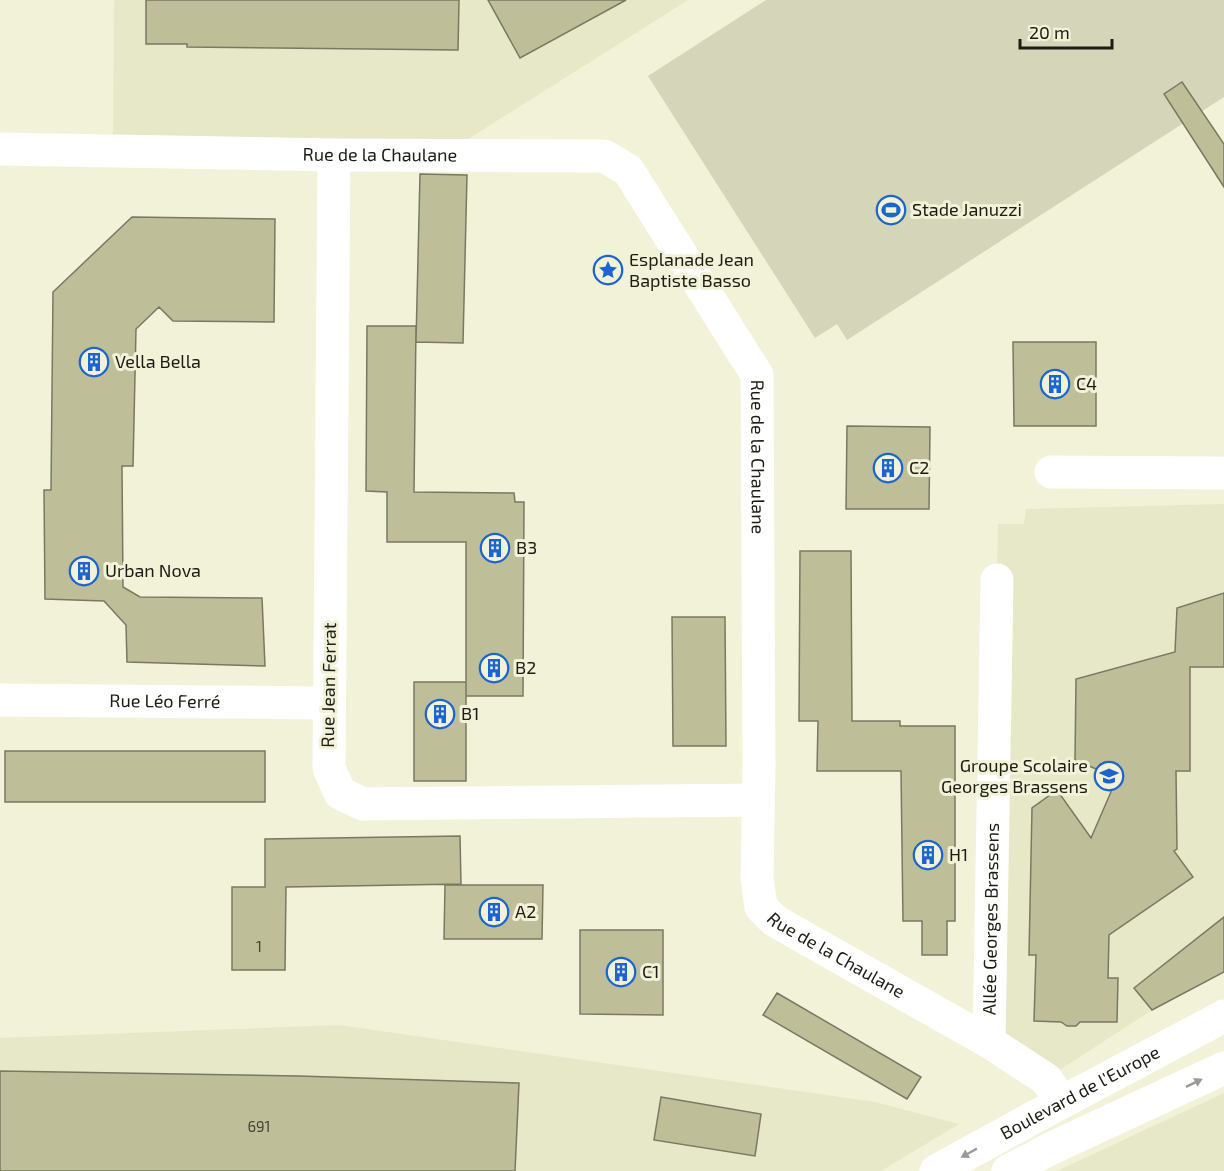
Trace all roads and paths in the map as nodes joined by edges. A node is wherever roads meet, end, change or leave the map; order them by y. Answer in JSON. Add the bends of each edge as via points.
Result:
{"nodes":[{"id":1,"x":0,"y":149,"type":"edge"},
{"id":2,"x":334,"y":155,"type":"junction"},
{"id":3,"x":1051,"y":472,"type":"dead end"},
{"id":4,"x":1224,"y":473,"type":"edge"},
{"id":5,"x":997,"y":580,"type":"dead end"},
{"id":6,"x":0,"y":700,"type":"edge"},
{"id":7,"x":329,"y":703,"type":"junction"},
{"id":8,"x":758,"y":800,"type":"junction"},
{"id":9,"x":1224,"y":1016,"type":"edge"},
{"id":10,"x":1224,"y":1040,"type":"edge"},
{"id":11,"x":989,"y":1042,"type":"junction"},
{"id":12,"x":1224,"y":1068,"type":"edge"},
{"id":13,"x":1062,"y":1102,"type":"junction"},
{"id":14,"x":1131,"y":1111,"type":"junction"},
{"id":15,"x":1076,"y":1138,"type":"junction"},
{"id":16,"x":936,"y":1171,"type":"edge"},
{"id":17,"x":1008,"y":1171,"type":"edge"}],
"edges":[{"from":1,"to":2,"type":"street","name":"Rue de la Chaulane"},
{"from":2,"to":7,"type":"street","name":"Rue Jean Ferrat"},
{"from":2,"to":8,"type":"street","name":"Rue de la Chaulane","via":[[603,156],[628,170],[757,375]]},
{"from":3,"to":4,"type":"street"},
{"from":5,"to":11,"type":"street","name":"Allée Georges Brassens"},
{"from":6,"to":7,"type":"street","name":"Rue Léo Ferré"},
{"from":7,"to":8,"type":"street","name":"Rue Jean Ferrat","via":[[329,768],[340,793],[363,804]]},
{"from":8,"to":11,"type":"street","name":"Rue de la Chaulane","via":[[757,878],[761,907],[775,921]]},
{"from":9,"to":13,"type":"street","name":"Boulevard de l'Europe"},
{"from":10,"to":14,"type":"street","name":"Boulevard de l'Europe","via":[[1155,1078]]},
{"from":11,"to":13,"type":"street","name":"Rue de la Chaulane","via":[[1046,1079]]},
{"from":14,"to":12,"type":"street","name":"Boulevard de l'Europe","one_way":true},
{"from":13,"to":15,"type":"street","name":"Rue de la Chaulane"},
{"from":13,"to":16,"type":"street","name":"Boulevard de l'Europe","one_way":true},
{"from":14,"to":15,"type":"street","name":"Boulevard de l'Europe"},
{"from":15,"to":17,"type":"street","name":"Boulevard de l'Europe"}]}
